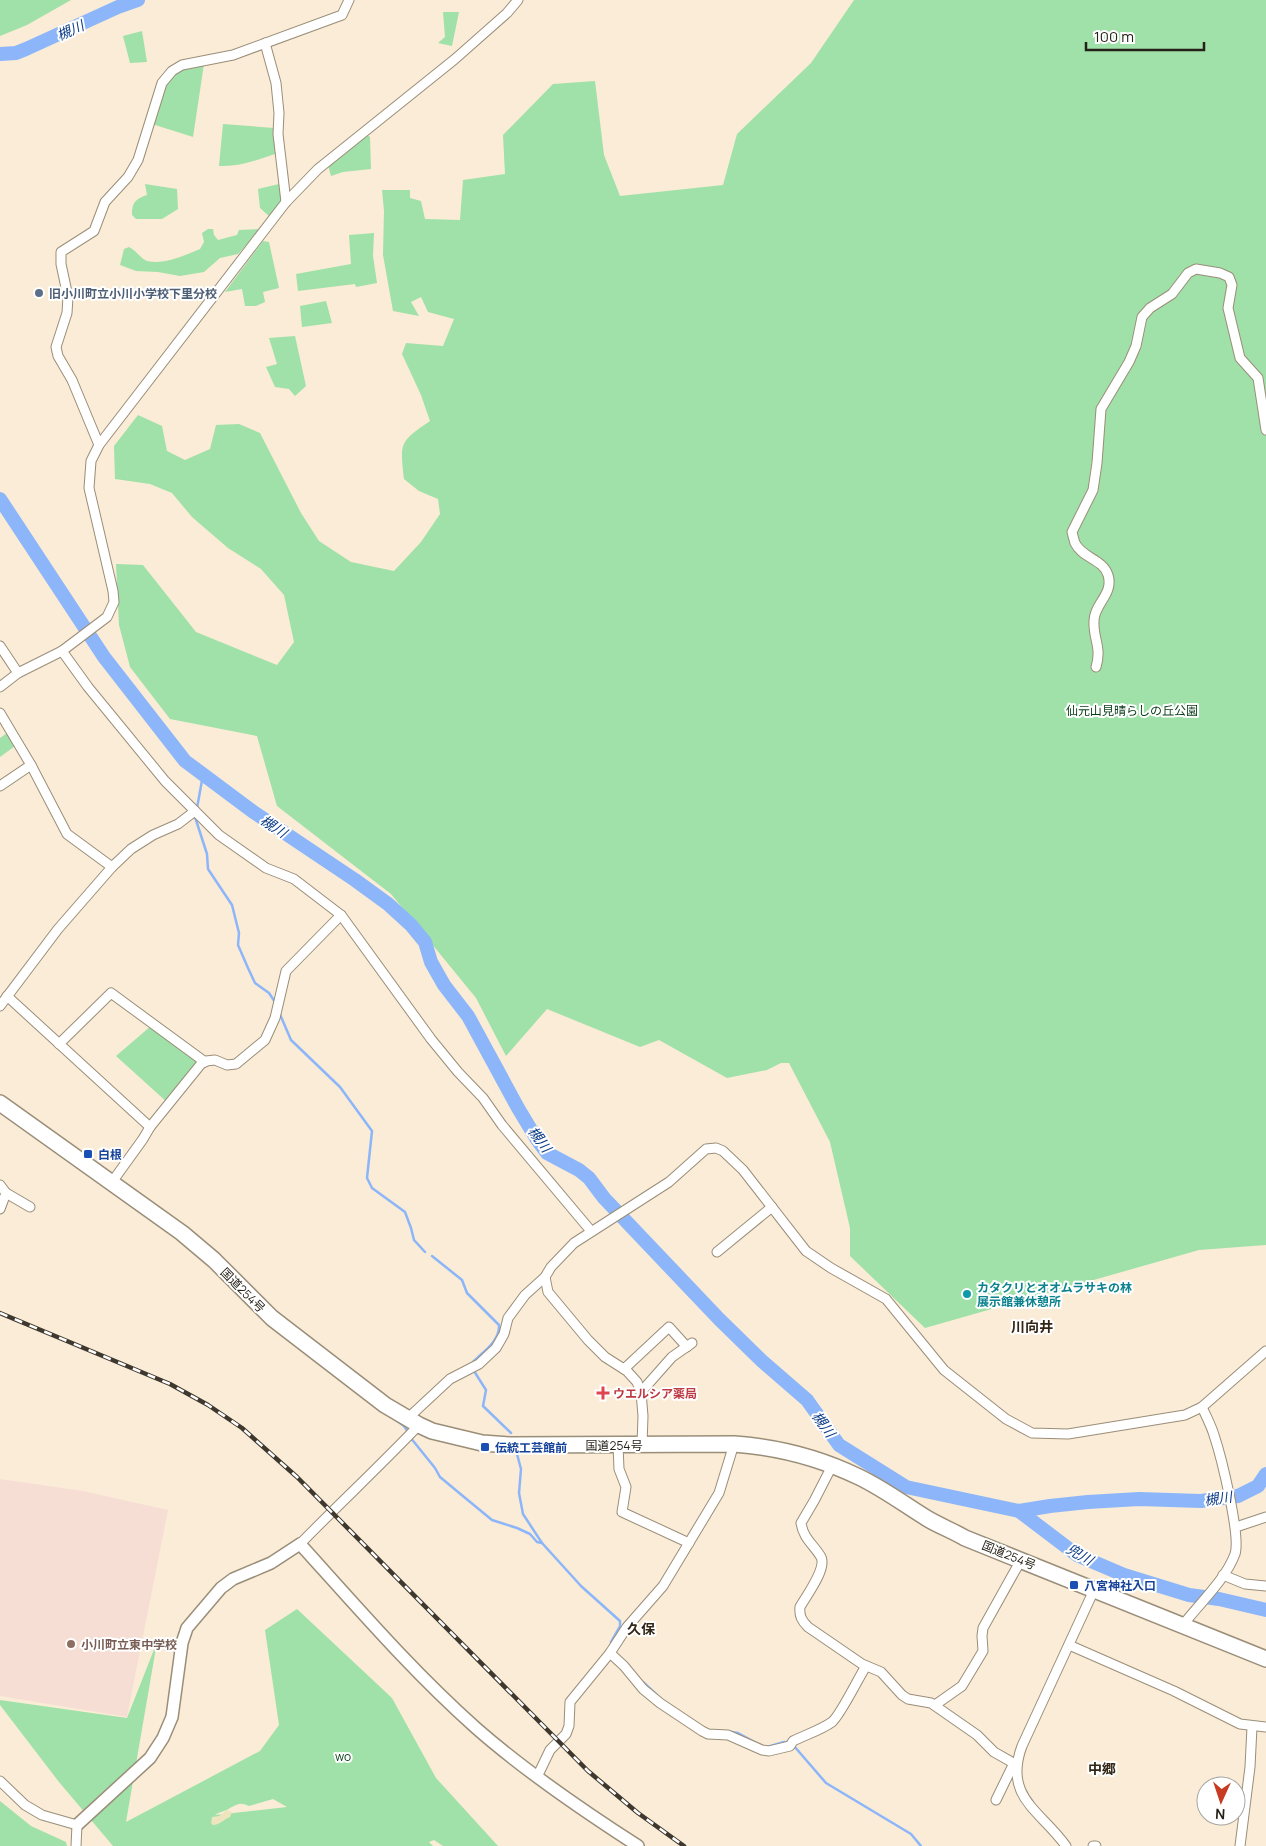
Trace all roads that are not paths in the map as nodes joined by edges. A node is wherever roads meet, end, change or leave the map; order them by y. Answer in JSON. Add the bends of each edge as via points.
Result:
{"nodes":[{"id":1,"x":349,"y":0,"type":"edge"},
{"id":2,"x":518,"y":0,"type":"edge"},
{"id":3,"x":265,"y":43,"type":"junction"},
{"id":4,"x":286,"y":202,"type":"junction"},
{"id":5,"x":1266,"y":430,"type":"edge"},
{"id":6,"x":99,"y":445,"type":"junction"},
{"id":7,"x":0,"y":646,"type":"edge"},
{"id":8,"x":64,"y":649,"type":"junction"},
{"id":9,"x":1096,"y":667,"type":"dead end"},
{"id":10,"x":18,"y":673,"type":"junction"},
{"id":11,"x":0,"y":687,"type":"edge"},
{"id":12,"x":0,"y":713,"type":"edge"},
{"id":13,"x":31,"y":764,"type":"junction"},
{"id":14,"x":0,"y":786,"type":"edge"},
{"id":15,"x":196,"y":811,"type":"junction"},
{"id":16,"x":112,"y":867,"type":"junction"},
{"id":17,"x":341,"y":916,"type":"junction"},
{"id":18,"x":7,"y":996,"type":"junction"},
{"id":19,"x":0,"y":1006,"type":"edge"},
{"id":20,"x":59,"y":1044,"type":"junction"},
{"id":21,"x":205,"y":1062,"type":"junction"},
{"id":22,"x":0,"y":1103,"type":"edge"},
{"id":23,"x":150,"y":1127,"type":"junction"},
{"id":24,"x":112,"y":1182,"type":"junction"},
{"id":25,"x":0,"y":1186,"type":"edge"},
{"id":26,"x":6,"y":1193,"type":"junction"},
{"id":27,"x":30,"y":1207,"type":"dead end"},
{"id":28,"x":772,"y":1207,"type":"junction"},
{"id":29,"x":0,"y":1209,"type":"edge"},
{"id":30,"x":591,"y":1231,"type":"junction"},
{"id":31,"x":717,"y":1252,"type":"dead end"},
{"id":32,"x":545,"y":1277,"type":"junction"},
{"id":33,"x":1266,"y":1351,"type":"edge"},
{"id":34,"x":624,"y":1369,"type":"junction"},
{"id":35,"x":641,"y":1392,"type":"junction"},
{"id":36,"x":1202,"y":1407,"type":"junction"},
{"id":37,"x":413,"y":1422,"type":"junction"},
{"id":38,"x":734,"y":1444,"type":"junction"},
{"id":39,"x":618,"y":1445,"type":"junction"},
{"id":40,"x":642,"y":1445,"type":"junction"},
{"id":41,"x":832,"y":1466,"type":"junction"},
{"id":42,"x":1266,"y":1517,"type":"edge"},
{"id":43,"x":1235,"y":1526,"type":"junction"},
{"id":44,"x":689,"y":1543,"type":"junction"},
{"id":45,"x":300,"y":1544,"type":"junction"},
{"id":46,"x":1020,"y":1560,"type":"junction"},
{"id":47,"x":1221,"y":1577,"type":"junction"},
{"id":48,"x":1266,"y":1586,"type":"edge"},
{"id":49,"x":1094,"y":1590,"type":"junction"},
{"id":50,"x":1183,"y":1625,"type":"junction"},
{"id":51,"x":1069,"y":1645,"type":"junction"},
{"id":52,"x":610,"y":1653,"type":"junction"},
{"id":53,"x":1266,"y":1659,"type":"edge"},
{"id":54,"x":866,"y":1666,"type":"junction"},
{"id":55,"x":935,"y":1705,"type":"junction"},
{"id":56,"x":1252,"y":1726,"type":"junction"},
{"id":57,"x":1266,"y":1727,"type":"edge"},
{"id":58,"x":1016,"y":1764,"type":"junction"},
{"id":59,"x":537,"y":1777,"type":"junction"},
{"id":60,"x":0,"y":1781,"type":"edge"},
{"id":61,"x":996,"y":1800,"type":"dead end"},
{"id":62,"x":77,"y":1825,"type":"junction"},
{"id":63,"x":76,"y":1846,"type":"edge"},
{"id":64,"x":638,"y":1846,"type":"edge"},
{"id":65,"x":1066,"y":1846,"type":"edge"},
{"id":66,"x":1240,"y":1846,"type":"edge"}],
"edges":[{"from":1,"to":3,"type":"street","via":[[342,15]]},
{"from":2,"to":4,"type":"street","via":[[455,59],[318,169]]},
{"from":3,"to":4,"type":"street","via":[[276,83]]},
{"from":3,"to":6,"type":"street","via":[[172,71],[162,83],[138,160],[128,177],[105,202],[94,231],[62,252],[67,313],[56,347]]},
{"from":4,"to":6,"type":"street"},
{"from":5,"to":9,"type":"street","via":[[1258,378],[1240,358],[1228,308],[1232,286],[1229,277],[1220,272],[1196,269],[1172,294],[1142,317],[1129,362],[1101,409],[1093,490],[1072,532],[1085,555],[1101,564],[1108,575],[1109,591],[1094,620],[1100,656]]},
{"from":6,"to":8,"type":"street","via":[[91,461],[89,488],[114,590],[114,602],[104,618]]},
{"from":7,"to":10,"type":"street"},
{"from":8,"to":10,"type":"street"},
{"from":8,"to":15,"type":"street","via":[[88,687],[165,781]]},
{"from":10,"to":11,"type":"street"},
{"from":12,"to":13,"type":"street"},
{"from":13,"to":14,"type":"street"},
{"from":13,"to":16,"type":"street","via":[[68,834]]},
{"from":15,"to":16,"type":"street","via":[[131,849]]},
{"from":15,"to":17,"type":"street","via":[[235,847],[266,868],[294,879]]},
{"from":16,"to":18,"type":"street","via":[[58,929]]},
{"from":17,"to":21,"type":"street","via":[[286,971],[265,1040],[236,1064],[227,1065],[215,1060]]},
{"from":17,"to":30,"type":"street","via":[[431,1039],[484,1098],[502,1125]]},
{"from":18,"to":19,"type":"street"},
{"from":18,"to":20,"type":"street"},
{"from":20,"to":21,"type":"street","via":[[110,993]]},
{"from":20,"to":23,"type":"street"},
{"from":21,"to":23,"type":"street"},
{"from":22,"to":24,"type":"highway","name":"国道254号"},
{"from":23,"to":24,"type":"street"},
{"from":24,"to":37,"type":"highway","name":"国道254号","via":[[182,1233],[272,1318],[312,1350]]},
{"from":25,"to":26,"type":"street"},
{"from":26,"to":27,"type":"street"},
{"from":26,"to":29,"type":"street"},
{"from":28,"to":30,"type":"street","via":[[743,1170],[723,1151],[710,1147],[669,1182]]},
{"from":28,"to":31,"type":"street"},
{"from":28,"to":36,"type":"street","via":[[806,1251],[886,1299],[944,1370],[1006,1418],[1032,1433],[1068,1434],[1185,1415]]},
{"from":30,"to":32,"type":"street","via":[[560,1256]]},
{"from":32,"to":34,"type":"street","via":[[548,1292],[588,1340],[605,1357]]},
{"from":32,"to":37,"type":"street","via":[[525,1295],[508,1318],[496,1348],[479,1364],[450,1379]]},
{"from":33,"to":36,"type":"street"},
{"from":34,"to":35,"type":"street","via":[[637,1382]]},
{"from":34,"to":35,"type":"street","via":[[669,1327],[689,1345],[672,1357]]},
{"from":35,"to":40,"type":"street"},
{"from":36,"to":43,"type":"street","via":[[1214,1436]]},
{"from":37,"to":39,"type":"highway","name":"国道254号","via":[[451,1437],[482,1443]]},
{"from":37,"to":45,"type":"street","via":[[384,1462]]},
{"from":38,"to":40,"type":"highway","name":"国道254号"},
{"from":38,"to":41,"type":"highway","name":"国道254号","via":[[768,1447]]},
{"from":38,"to":44,"type":"street","via":[[719,1493]]},
{"from":39,"to":40,"type":"highway","name":"国道254号"},
{"from":39,"to":44,"type":"street","via":[[619,1469],[626,1487],[622,1512]]},
{"from":41,"to":46,"type":"highway","name":"国道254号","via":[[859,1477],[965,1538]]},
{"from":41,"to":54,"type":"street","via":[[801,1523],[809,1543],[822,1558],[822,1567],[799,1614],[808,1627]]},
{"from":42,"to":43,"type":"street"},
{"from":43,"to":47,"type":"street","via":[[1236,1550]]},
{"from":44,"to":52,"type":"street","via":[[663,1586],[627,1627]]},
{"from":45,"to":59,"type":"street","via":[[401,1656],[476,1728]]},
{"from":45,"to":62,"type":"street","via":[[271,1563],[233,1579],[221,1588],[187,1628],[172,1717],[163,1738],[150,1758]]},
{"from":46,"to":49,"type":"highway","name":"国道254号"},
{"from":46,"to":55,"type":"street","via":[[983,1628],[983,1651],[962,1686]]},
{"from":47,"to":48,"type":"street"},
{"from":47,"to":50,"type":"street"},
{"from":49,"to":50,"type":"highway","name":"国道254号"},
{"from":49,"to":51,"type":"street"},
{"from":50,"to":53,"type":"highway","name":"国道254号"},
{"from":51,"to":56,"type":"street","via":[[1240,1724]]},
{"from":51,"to":58,"type":"street"},
{"from":52,"to":54,"type":"street","via":[[643,1689],[702,1731],[728,1735],[769,1751],[790,1746],[793,1741],[831,1723],[839,1715]]},
{"from":52,"to":59,"type":"street","via":[[570,1702],[566,1734],[550,1750]]},
{"from":54,"to":55,"type":"street","via":[[881,1672],[908,1699]]},
{"from":55,"to":58,"type":"street","via":[[978,1736],[994,1752]]},
{"from":56,"to":57,"type":"street"},
{"from":56,"to":66,"type":"street"},
{"from":58,"to":61,"type":"street"},
{"from":58,"to":65,"type":"street","via":[[1020,1788],[1027,1802]]},
{"from":59,"to":64,"type":"street"},
{"from":60,"to":62,"type":"street","via":[[25,1805],[42,1815]]},
{"from":62,"to":63,"type":"street"}]}
